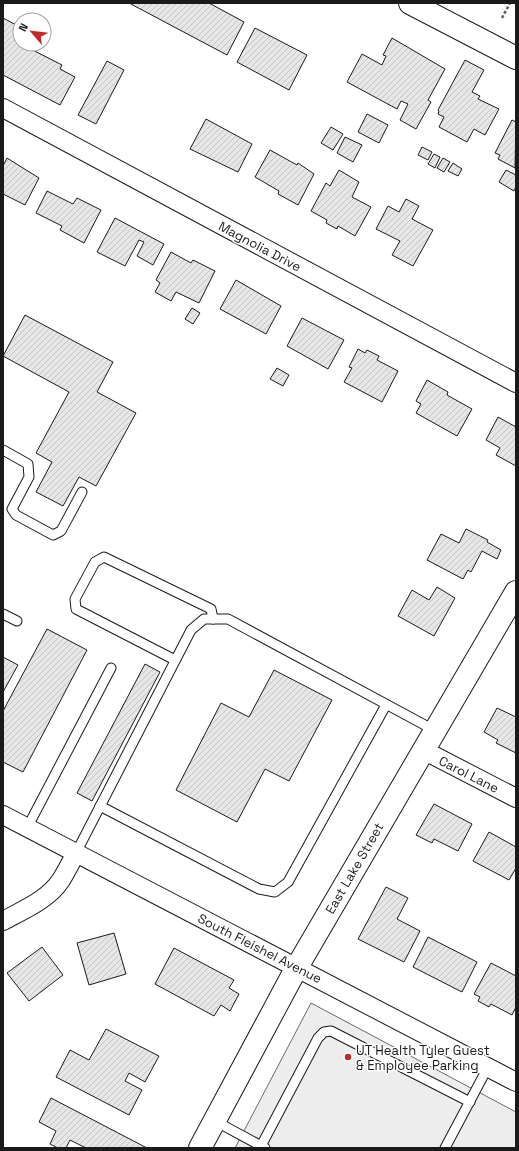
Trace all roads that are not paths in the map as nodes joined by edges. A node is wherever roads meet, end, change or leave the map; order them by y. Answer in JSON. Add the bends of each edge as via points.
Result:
{"nodes":[{"id":1,"x":410,"y":3,"type":"edge"},
{"id":2,"x":516,"y":58,"type":"edge"},
{"id":3,"x":3,"y":108,"type":"edge"},
{"id":4,"x":516,"y":383,"type":"edge"},
{"id":5,"x":3,"y":450,"type":"edge"},
{"id":6,"x":82,"y":492,"type":"dead end"},
{"id":7,"x":516,"y":592,"type":"edge"},
{"id":8,"x":3,"y":614,"type":"edge"},
{"id":9,"x":213,"y":620,"type":"junction"},
{"id":10,"x":17,"y":621,"type":"dead end"},
{"id":11,"x":175,"y":660,"type":"junction"},
{"id":12,"x":111,"y":668,"type":"dead end"},
{"id":13,"x":386,"y":705,"type":"junction"},
{"id":14,"x":434,"y":730,"type":"junction"},
{"id":15,"x":423,"y":750,"type":"junction"},
{"id":16,"x":516,"y":798,"type":"edge"},
{"id":17,"x":100,"y":806,"type":"junction"},
{"id":18,"x":3,"y":815,"type":"edge"},
{"id":19,"x":27,"y":828,"type":"junction"},
{"id":20,"x":76,"y":853,"type":"junction"},
{"id":21,"x":3,"y":920,"type":"edge"},
{"id":22,"x":297,"y":967,"type":"junction"},
{"id":23,"x":488,"y":1067,"type":"junction"},
{"id":24,"x":516,"y":1082,"type":"edge"},
{"id":25,"x":470,"y":1102,"type":"junction"},
{"id":26,"x":215,"y":1121,"type":"junction"},
{"id":27,"x":263,"y":1147,"type":"edge"},
{"id":28,"x":200,"y":1148,"type":"edge"},
{"id":29,"x":445,"y":1148,"type":"edge"}],
"edges":[{"from":1,"to":2,"type":"street"},
{"from":3,"to":4,"type":"street","name":"Magnolia Drive"},
{"from":5,"to":6,"type":"lane","via":[[28,464],[29,477],[12,509],[16,515],[54,535],[61,531]]},
{"from":7,"to":14,"type":"street","name":"East Lake Street"},
{"from":8,"to":10,"type":"lane"},
{"from":9,"to":11,"type":"lane","via":[[204,619],[191,630]]},
{"from":9,"to":11,"type":"lane","via":[[211,609],[104,557],[95,562],[75,599],[76,609]]},
{"from":9,"to":13,"type":"lane","via":[[228,619]]},
{"from":11,"to":17,"type":"lane"},
{"from":12,"to":19,"type":"lane"},
{"from":13,"to":14,"type":"lane"},
{"from":13,"to":17,"type":"lane","via":[[288,882],[275,892],[260,890]]},
{"from":14,"to":15,"type":"street","name":"East Lake Street"},
{"from":15,"to":16,"type":"street","name":"Carol Lane"},
{"from":15,"to":22,"type":"street","name":"East Lake Street"},
{"from":17,"to":20,"type":"lane"},
{"from":18,"to":19,"type":"street","name":"South Fleishel Avenue"},
{"from":19,"to":20,"type":"street","name":"South Fleishel Avenue"},
{"from":20,"to":21,"type":"street","via":[[52,890],[32,905]]},
{"from":20,"to":22,"type":"street","name":"South Fleishel Avenue"},
{"from":22,"to":23,"type":"street","name":"South Fleishel Avenue"},
{"from":22,"to":26,"type":"street","name":"East Lake Street"},
{"from":23,"to":24,"type":"street","name":"South Fleishel Avenue"},
{"from":23,"to":25,"type":"lane"},
{"from":25,"to":27,"type":"lane","via":[[331,1030],[318,1038]]},
{"from":25,"to":29,"type":"lane"},
{"from":26,"to":27,"type":"lane"},
{"from":26,"to":28,"type":"street","name":"East Lake Street"}]}
